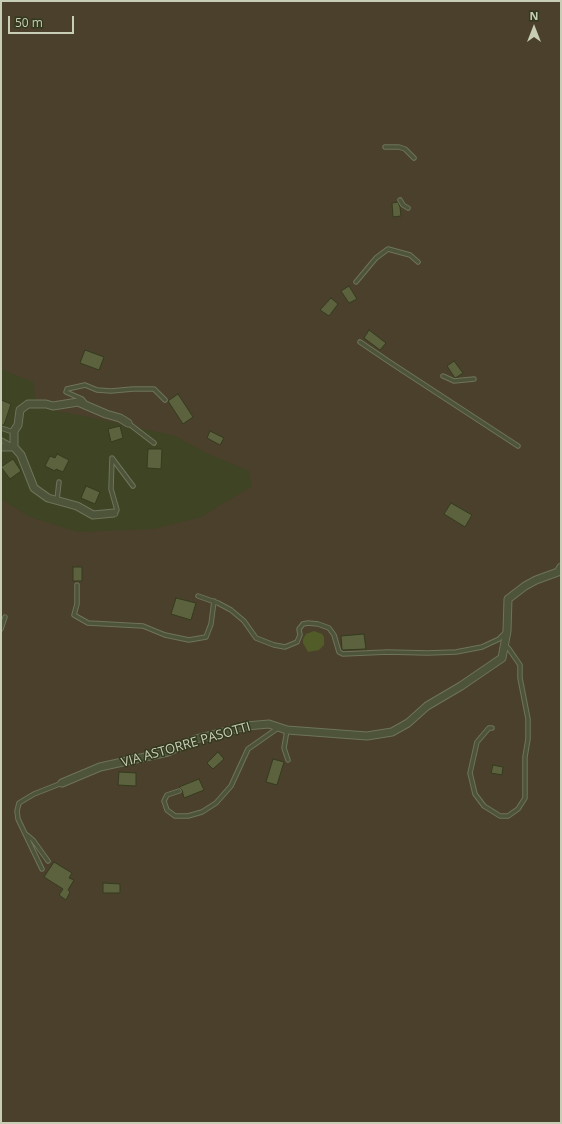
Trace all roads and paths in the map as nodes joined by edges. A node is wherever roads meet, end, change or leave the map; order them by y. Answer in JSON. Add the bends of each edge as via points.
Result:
{"nodes":[{"id":1,"x":385,"y":147,"type":"dead end"},
{"id":2,"x":414,"y":158,"type":"dead end"},
{"id":3,"x":400,"y":200,"type":"dead end"},
{"id":4,"x":408,"y":208,"type":"dead end"},
{"id":5,"x":418,"y":262,"type":"dead end"},
{"id":6,"x":356,"y":282,"type":"dead end"},
{"id":7,"x":360,"y":342,"type":"dead end"},
{"id":8,"x":443,"y":376,"type":"dead end"},
{"id":9,"x":474,"y":379,"type":"dead end"},
{"id":10,"x":165,"y":400,"type":"dead end"},
{"id":11,"x":88,"y":406,"type":"junction"},
{"id":12,"x":128,"y":424,"type":"joint"},
{"id":13,"x":1,"y":428,"type":"edge"},
{"id":14,"x":10,"y":431,"type":"dead end"},
{"id":15,"x":1,"y":440,"type":"edge"},
{"id":16,"x":154,"y":443,"type":"dead end"},
{"id":17,"x":518,"y":446,"type":"dead end"},
{"id":18,"x":1,"y":447,"type":"edge"},
{"id":19,"x":14,"y":447,"type":"junction"},
{"id":20,"x":59,"y":482,"type":"dead end"},
{"id":21,"x":133,"y":486,"type":"dead end"},
{"id":22,"x":57,"y":501,"type":"junction"},
{"id":23,"x":114,"y":513,"type":"joint"},
{"id":24,"x":561,"y":567,"type":"edge"},
{"id":25,"x":77,"y":584,"type":"dead end"},
{"id":26,"x":198,"y":596,"type":"dead end"},
{"id":27,"x":214,"y":601,"type":"junction"},
{"id":28,"x":5,"y":618,"type":"dead end"},
{"id":29,"x":1,"y":629,"type":"edge"},
{"id":30,"x":507,"y":631,"type":"junction"},
{"id":31,"x":505,"y":645,"type":"junction"},
{"id":32,"x":279,"y":728,"type":"junction"},
{"id":33,"x":492,"y":728,"type":"dead end"},
{"id":34,"x":288,"y":730,"type":"junction"},
{"id":35,"x":288,"y":760,"type":"dead end"},
{"id":36,"x":62,"y":783,"type":"joint"},
{"id":37,"x":179,"y":791,"type":"dead end"},
{"id":38,"x":27,"y":835,"type":"junction"},
{"id":39,"x":48,"y":861,"type":"dead end"},
{"id":40,"x":42,"y":869,"type":"dead end"}],
"edges":[{"from":1,"to":2,"type":"lane","via":[[405,149]]},
{"from":3,"to":4,"type":"lane"},
{"from":5,"to":6,"type":"lane","via":[[410,255],[388,249],[376,258]]},
{"from":7,"to":17,"type":"lane"},
{"from":8,"to":9,"type":"lane","via":[[454,381]]},
{"from":10,"to":11,"type":"lane","via":[[154,389],[97,390],[85,385],[67,389],[66,392],[82,399]]},
{"from":11,"to":12,"type":"street","via":[[120,418]]},
{"from":11,"to":19,"type":"street","via":[[78,402],[53,406],[28,404],[20,410],[18,425],[14,431]]},
{"from":12,"to":16,"type":"lane"},
{"from":13,"to":14,"type":"lane"},
{"from":15,"to":19,"type":"lane"},
{"from":18,"to":19,"type":"street"},
{"from":19,"to":22,"type":"street","via":[[21,455],[34,488]]},
{"from":20,"to":22,"type":"lane"},
{"from":21,"to":23,"type":"lane","via":[[112,458],[111,489],[117,510]]},
{"from":22,"to":23,"type":"street","via":[[77,506],[93,515]]},
{"from":24,"to":30,"type":"street","name":"VIA ASTORRE PASOTTI","via":[[558,572],[525,586],[508,598]]},
{"from":25,"to":27,"type":"lane","via":[[74,615],[88,623],[143,626],[165,635],[189,640],[206,637],[211,624]]},
{"from":26,"to":27,"type":"lane"},
{"from":27,"to":30,"type":"lane","via":[[241,618],[256,638],[274,646],[284,647],[297,642],[299,629],[303,624],[318,624],[329,628],[339,652],[343,654],[442,654],[482,648],[499,639]]},
{"from":28,"to":29,"type":"lane"},
{"from":30,"to":31,"type":"street","name":"VIA ASTORRE PASOTTI"},
{"from":31,"to":33,"type":"lane","via":[[520,665],[528,719],[525,798],[518,809],[508,816],[500,816],[484,806],[475,794],[470,773],[477,742],[489,728]]},
{"from":31,"to":34,"type":"street","name":"VIA ASTORRE PASOTTI","via":[[502,658],[427,706],[408,723],[392,732],[367,736]]},
{"from":32,"to":34,"type":"street","name":"VIA ASTORRE PASOTTI"},
{"from":32,"to":36,"type":"street","name":"VIA ASTORRE PASOTTI","via":[[269,724],[246,726],[196,739],[168,752],[100,768]]},
{"from":32,"to":37,"type":"lane","via":[[248,749],[231,786],[216,803],[202,812],[175,816],[167,810],[164,801],[167,795]]},
{"from":34,"to":35,"type":"lane","via":[[284,748]]},
{"from":36,"to":38,"type":"lane","via":[[19,803],[18,819]]},
{"from":38,"to":39,"type":"lane"},
{"from":38,"to":40,"type":"lane"}]}
